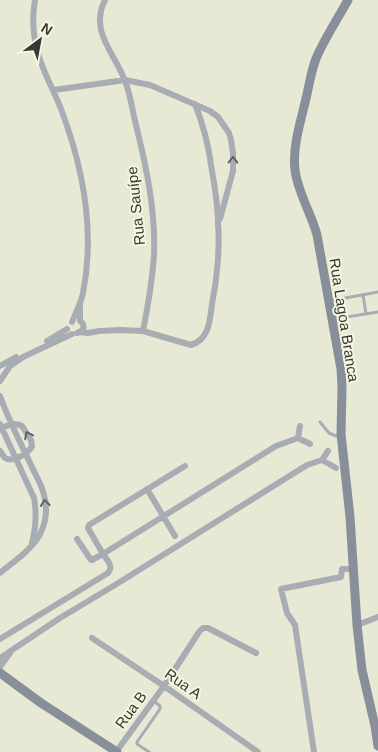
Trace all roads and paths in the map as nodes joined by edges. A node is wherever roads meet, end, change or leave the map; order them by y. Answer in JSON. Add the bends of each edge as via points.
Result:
{"nodes":[{"id":1,"x":35,"y":0,"type":"edge"},
{"id":2,"x":104,"y":0,"type":"edge"},
{"id":3,"x":348,"y":0,"type":"edge"},
{"id":4,"x":125,"y":80,"type":"junction"},
{"id":5,"x":54,"y":90,"type":"junction"},
{"id":6,"x":195,"y":104,"type":"junction"},
{"id":7,"x":220,"y":119,"type":"junction"},
{"id":8,"x":202,"y":121,"type":"junction"},
{"id":9,"x":214,"y":182,"type":"junction"},
{"id":10,"x":229,"y":182,"type":"junction"},
{"id":11,"x":218,"y":225,"type":"junction"},
{"id":12,"x":378,"y":292,"type":"edge"},
{"id":13,"x":363,"y":295,"type":"junction"},
{"id":14,"x":328,"y":301,"type":"junction"},
{"id":15,"x":80,"y":304,"type":"junction"},
{"id":16,"x":378,"y":312,"type":"edge"},
{"id":17,"x":366,"y":314,"type":"junction"},
{"id":18,"x":331,"y":319,"type":"junction"},
{"id":19,"x":72,"y":322,"type":"junction"},
{"id":20,"x":82,"y":322,"type":"junction"},
{"id":21,"x":99,"y":331,"type":"junction"},
{"id":22,"x":143,"y":331,"type":"junction"},
{"id":23,"x":69,"y":332,"type":"junction"},
{"id":24,"x":80,"y":332,"type":"junction"},
{"id":25,"x":0,"y":366,"type":"edge"},
{"id":26,"x":0,"y":381,"type":"edge"},
{"id":27,"x":0,"y":396,"type":"edge"},
{"id":28,"x":320,"y":422,"type":"dead end"},
{"id":29,"x":11,"y":424,"type":"junction"},
{"id":30,"x":300,"y":426,"type":"dead end"},
{"id":31,"x":1,"y":427,"type":"edge"},
{"id":32,"x":341,"y":434,"type":"junction"},
{"id":33,"x":298,"y":438,"type":"junction"},
{"id":34,"x":310,"y":444,"type":"dead end"},
{"id":35,"x":0,"y":451,"type":"edge"},
{"id":36,"x":328,"y":451,"type":"dead end"},
{"id":37,"x":25,"y":454,"type":"junction"},
{"id":38,"x":16,"y":458,"type":"junction"},
{"id":39,"x":322,"y":460,"type":"junction"},
{"id":40,"x":185,"y":466,"type":"dead end"},
{"id":41,"x":336,"y":468,"type":"dead end"},
{"id":42,"x":147,"y":489,"type":"junction"},
{"id":43,"x":164,"y":516,"type":"junction"},
{"id":44,"x":175,"y":536,"type":"dead end"},
{"id":45,"x":77,"y":539,"type":"dead end"},
{"id":46,"x":30,"y":547,"type":"junction"},
{"id":47,"x":103,"y":554,"type":"junction"},
{"id":48,"x":353,"y":569,"type":"junction"},
{"id":49,"x":0,"y":573,"type":"edge"},
{"id":50,"x":378,"y":617,"type":"edge"},
{"id":51,"x":357,"y":625,"type":"junction"},
{"id":52,"x":92,"y":638,"type":"dead end"},
{"id":53,"x":0,"y":639,"type":"edge"},
{"id":54,"x":12,"y":649,"type":"junction"},
{"id":55,"x":256,"y":653,"type":"dead end"},
{"id":56,"x":0,"y":658,"type":"edge"},
{"id":57,"x":0,"y":667,"type":"edge"},
{"id":58,"x":0,"y":673,"type":"edge"},
{"id":59,"x":164,"y":686,"type":"junction"},
{"id":60,"x":153,"y":701,"type":"junction"},
{"id":61,"x":376,"y":726,"type":"edge"},
{"id":62,"x":378,"y":746,"type":"edge"},
{"id":63,"x":255,"y":751,"type":"edge"},
{"id":64,"x":117,"y":752,"type":"edge"},
{"id":65,"x":149,"y":752,"type":"edge"},
{"id":66,"x":314,"y":752,"type":"edge"}],
"edges":[{"from":1,"to":5,"type":"street","via":[[34,34],[38,53]]},
{"from":2,"to":4,"type":"street","name":"Rua Sauípe","via":[[100,27],[104,42]]},
{"from":3,"to":14,"type":"street","name":"Rua Lagoa Branca","via":[[314,63],[294,155],[298,184],[317,236]]},
{"from":4,"to":5,"type":"street"},
{"from":4,"to":6,"type":"street","via":[[150,85]]},
{"from":4,"to":22,"type":"street","name":"Rua Sauípe","via":[[143,152],[152,216],[154,254]]},
{"from":5,"to":15,"type":"street","via":[[76,153],[85,199],[87,263]]},
{"from":6,"to":7,"type":"street"},
{"from":6,"to":8,"type":"street"},
{"from":7,"to":8,"type":"street","via":[[210,117]]},
{"from":10,"to":7,"type":"street","one_way":true,"via":[[234,161],[229,133]]},
{"from":8,"to":9,"type":"street"},
{"from":9,"to":10,"type":"street","via":[[219,185]]},
{"from":9,"to":11,"type":"street"},
{"from":10,"to":11,"type":"street"},
{"from":11,"to":22,"type":"street","via":[[214,298],[206,334],[191,345]]},
{"from":12,"to":13,"type":"lane"},
{"from":13,"to":14,"type":"lane"},
{"from":13,"to":17,"type":"lane"},
{"from":14,"to":18,"type":"street","name":"Rua Lagoa Branca"},
{"from":15,"to":19,"type":"street"},
{"from":15,"to":20,"type":"street"},
{"from":16,"to":17,"type":"lane"},
{"from":17,"to":18,"type":"lane"},
{"from":18,"to":32,"type":"street","name":"Rua Lagoa Branca","via":[[342,377]]},
{"from":19,"to":20,"type":"street"},
{"from":19,"to":23,"type":"street"},
{"from":20,"to":21,"type":"street"},
{"from":20,"to":24,"type":"street"},
{"from":21,"to":22,"type":"street"},
{"from":21,"to":24,"type":"street"},
{"from":23,"to":24,"type":"street"},
{"from":23,"to":25,"type":"street"},
{"from":23,"to":26,"type":"street","via":[[23,356],[10,366]]},
{"from":27,"to":29,"type":"street"},
{"from":28,"to":32,"type":"lane","via":[[328,433]]},
{"from":29,"to":31,"type":"street"},
{"from":29,"to":37,"type":"street"},
{"from":37,"to":29,"type":"street","one_way":true,"via":[[30,451],[31,440],[22,426]]},
{"from":30,"to":33,"type":"street"},
{"from":31,"to":38,"type":"street"},
{"from":32,"to":48,"type":"street","name":"Rua Lagoa Branca"},
{"from":33,"to":34,"type":"street"},
{"from":33,"to":43,"type":"street","via":[[276,446]]},
{"from":35,"to":38,"type":"street","via":[[8,459]]},
{"from":36,"to":39,"type":"street"},
{"from":37,"to":38,"type":"street"},
{"from":46,"to":37,"type":"street","one_way":true,"via":[[42,532],[46,507],[44,494]]},
{"from":38,"to":46,"type":"street","via":[[35,506],[36,524]]},
{"from":39,"to":41,"type":"street"},
{"from":39,"to":54,"type":"street","via":[[307,465]]},
{"from":40,"to":42,"type":"street"},
{"from":42,"to":43,"type":"street"},
{"from":42,"to":47,"type":"street","via":[[89,525]]},
{"from":43,"to":44,"type":"street"},
{"from":43,"to":47,"type":"street"},
{"from":45,"to":47,"type":"street","via":[[90,560]]},
{"from":46,"to":49,"type":"street"},
{"from":47,"to":53,"type":"street","via":[[111,567],[108,573]]},
{"from":48,"to":51,"type":"street","name":"Rua Lagoa Branca"},
{"from":48,"to":66,"type":"street","via":[[342,569],[341,577],[281,589],[287,613],[295,625]]},
{"from":50,"to":51,"type":"street"},
{"from":51,"to":61,"type":"street","name":"Rua Lagoa Branca","via":[[362,670]]},
{"from":52,"to":59,"type":"street","name":"Rua A"},
{"from":54,"to":56,"type":"street"},
{"from":54,"to":57,"type":"street"},
{"from":55,"to":59,"type":"street","name":"Rua B","via":[[203,628]]},
{"from":58,"to":64,"type":"street"},
{"from":59,"to":60,"type":"street","name":"Rua B"},
{"from":59,"to":63,"type":"street","name":"Rua A"},
{"from":60,"to":64,"type":"street","name":"Rua B"},
{"from":60,"to":65,"type":"lane","via":[[160,709],[137,740],[137,744]]},
{"from":61,"to":62,"type":"street","name":"Rua Lagoa Branca"}]}
